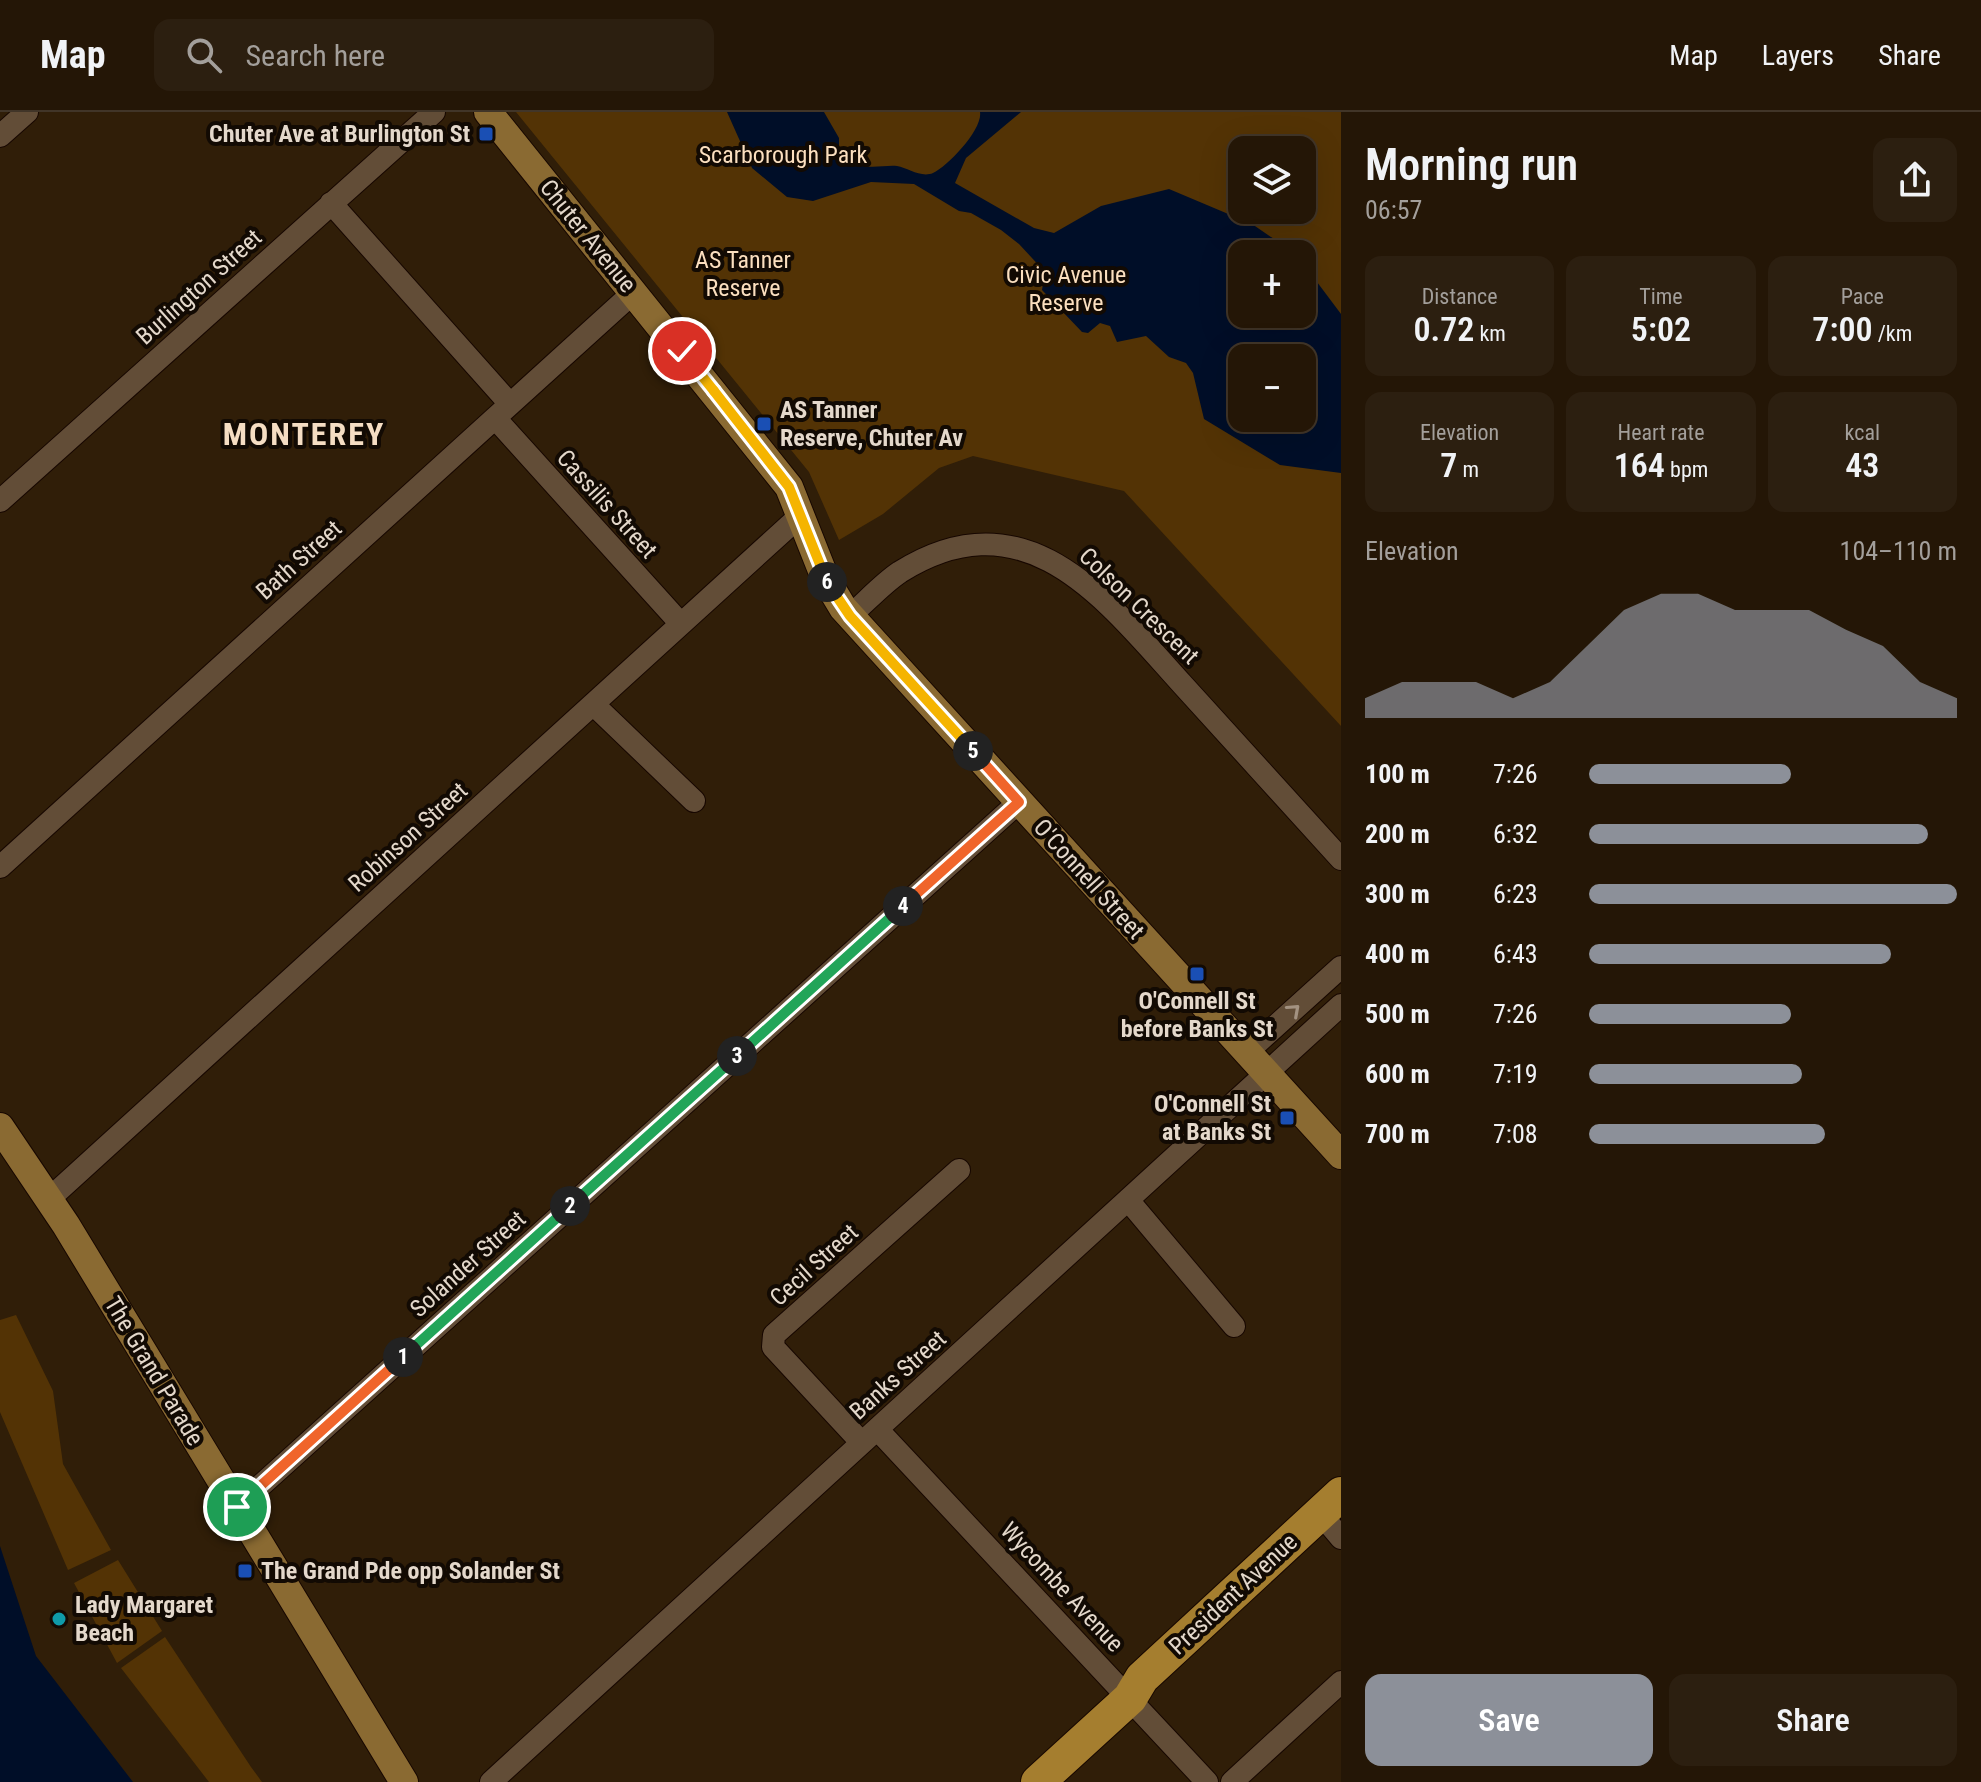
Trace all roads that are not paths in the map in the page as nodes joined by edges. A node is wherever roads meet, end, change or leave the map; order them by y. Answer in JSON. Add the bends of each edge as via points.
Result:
{"nodes":[{"id":1,"x":27,"y":112,"type":"edge"},
{"id":2,"x":434,"y":112,"type":"edge"},
{"id":3,"x":488,"y":112,"type":"edge"},
{"id":4,"x":0,"y":136,"type":"edge"},
{"id":5,"x":331,"y":203,"type":"junction"},
{"id":6,"x":634,"y":292,"type":"junction"},
{"id":7,"x":503,"y":411,"type":"junction"},
{"id":8,"x":0,"y":501,"type":"edge"},
{"id":9,"x":802,"y":514,"type":"junction"},
{"id":10,"x":850,"y":616,"type":"junction"},
{"id":11,"x":681,"y":624,"type":"junction"},
{"id":12,"x":593,"y":704,"type":"junction"},
{"id":13,"x":694,"y":801,"type":"dead end"},
{"id":14,"x":1019,"y":802,"type":"junction"},
{"id":15,"x":1341,"y":859,"type":"edge"},
{"id":16,"x":0,"y":867,"type":"edge"},
{"id":17,"x":1341,"y":967,"type":"edge"},
{"id":18,"x":1341,"y":1005,"type":"edge"},
{"id":19,"x":1247,"y":1052,"type":"junction"},
{"id":20,"x":1267,"y":1074,"type":"junction"},
{"id":21,"x":0,"y":1127,"type":"edge"},
{"id":22,"x":0,"y":1153,"type":"edge"},
{"id":23,"x":1341,"y":1155,"type":"edge"},
{"id":24,"x":959,"y":1170,"type":"dead end"},
{"id":25,"x":49,"y":1199,"type":"junction"},
{"id":26,"x":1128,"y":1200,"type":"junction"},
{"id":27,"x":1234,"y":1326,"type":"dead end"},
{"id":28,"x":870,"y":1436,"type":"junction"},
{"id":29,"x":237,"y":1507,"type":"junction"},
{"id":30,"x":1335,"y":1518,"type":"edge"},
{"id":31,"x":1341,"y":1682,"type":"edge"},
{"id":32,"x":1130,"y":1698,"type":"junction"},
{"id":33,"x":385,"y":1782,"type":"edge"},
{"id":34,"x":404,"y":1782,"type":"edge"},
{"id":35,"x":491,"y":1782,"type":"edge"},
{"id":36,"x":1038,"y":1782,"type":"edge"},
{"id":37,"x":1207,"y":1782,"type":"edge"},
{"id":38,"x":1232,"y":1782,"type":"edge"}],
"edges":[{"from":1,"to":4,"type":"street"},
{"from":2,"to":5,"type":"street","name":"Burlington Street"},
{"from":3,"to":6,"type":"main road","name":"Chuter Avenue"},
{"from":5,"to":7,"type":"street","name":"Cassilis Street"},
{"from":5,"to":8,"type":"street","name":"Burlington Street"},
{"from":6,"to":7,"type":"street","name":"Bath Street"},
{"from":6,"to":9,"type":"main road","name":"Chuter Avenue","via":[[789,487]]},
{"from":7,"to":11,"type":"street","name":"Cassilis Street"},
{"from":7,"to":16,"type":"street","name":"Bath Street"},
{"from":9,"to":10,"type":"main road","name":"O'Connell Street","via":[[825,578]]},
{"from":9,"to":11,"type":"street","name":"Robinson Street"},
{"from":10,"to":14,"type":"main road","name":"O'Connell Street"},
{"from":10,"to":15,"type":"street","name":"Colson Crescent","via":[[899,573],[946,549],[998,546],[1063,565],[1139,636]]},
{"from":11,"to":12,"type":"street","name":"Robinson Street"},
{"from":12,"to":13,"type":"street"},
{"from":12,"to":25,"type":"street","name":"Robinson Street"},
{"from":14,"to":19,"type":"main road","name":"O'Connell Street"},
{"from":14,"to":29,"type":"street","name":"Solander Street"},
{"from":19,"to":17,"type":"street","one_way":true},
{"from":18,"to":20,"type":"street","name":"Banks Street"},
{"from":19,"to":20,"type":"main road","name":"O'Connell Street"},
{"from":20,"to":23,"type":"main road","name":"O'Connell Street"},
{"from":20,"to":26,"type":"street","name":"Banks Street"},
{"from":21,"to":25,"type":"main road","name":"The Grand Parade"},
{"from":22,"to":33,"type":"main road","name":"The Grand Parade"},
{"from":24,"to":28,"type":"street","name":"Cecil Street","via":[[774,1335],[773,1347]]},
{"from":25,"to":29,"type":"main road","name":"The Grand Parade"},
{"from":26,"to":27,"type":"street"},
{"from":26,"to":28,"type":"street","name":"Banks Street"},
{"from":28,"to":32,"type":"street","name":"Wycombe Avenue"},
{"from":28,"to":35,"type":"street","name":"Banks Street"},
{"from":29,"to":34,"type":"main road","name":"The Grand Parade"},
{"from":30,"to":32,"type":"highway","name":"President Avenue","via":[[1149,1692]]},
{"from":31,"to":38,"type":"street"},
{"from":32,"to":36,"type":"highway","name":"President Avenue"},
{"from":32,"to":37,"type":"street","name":"Wycombe Avenue"}]}
